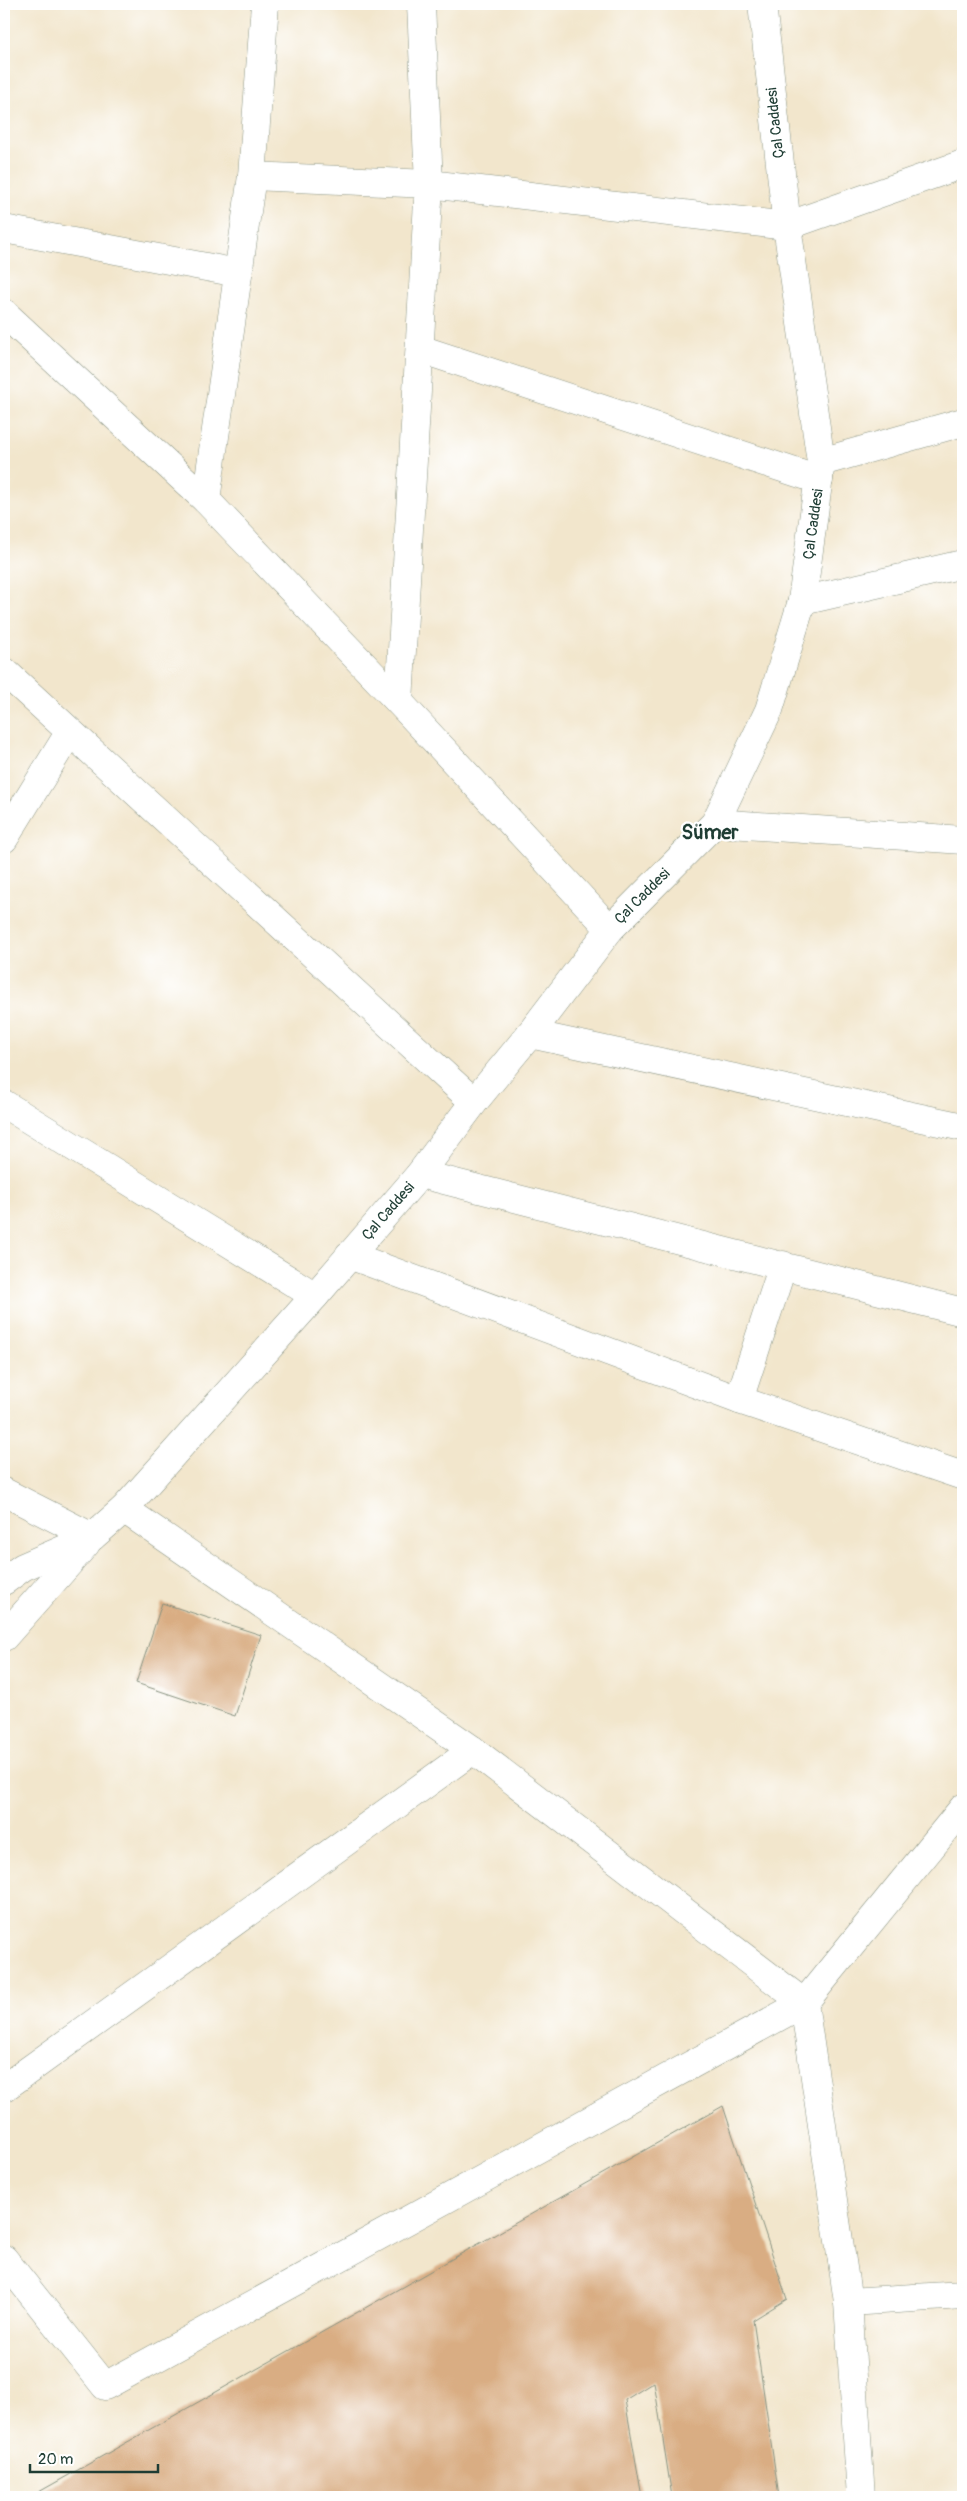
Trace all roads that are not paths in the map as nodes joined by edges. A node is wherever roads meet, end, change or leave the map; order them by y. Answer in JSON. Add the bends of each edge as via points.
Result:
{"nodes":[{"id":1,"x":264,"y":4,"type":"edge"},
{"id":2,"x":421,"y":4,"type":"edge"},
{"id":3,"x":762,"y":4,"type":"edge"},
{"id":4,"x":963,"y":164,"type":"edge"},
{"id":5,"x":252,"y":176,"type":"junction"},
{"id":6,"x":429,"y":184,"type":"junction"},
{"id":7,"x":787,"y":226,"type":"junction"},
{"id":8,"x":4,"y":229,"type":"edge"},
{"id":9,"x":238,"y":274,"type":"junction"},
{"id":10,"x":4,"y":313,"type":"edge"},
{"id":11,"x":420,"y":349,"type":"junction"},
{"id":12,"x":963,"y":422,"type":"edge"},
{"id":13,"x":820,"y":471,"type":"junction"},
{"id":14,"x":206,"y":500,"type":"junction"},
{"id":15,"x":963,"y":564,"type":"edge"},
{"id":16,"x":802,"y":601,"type":"junction"},
{"id":17,"x":4,"y":671,"type":"edge"},
{"id":18,"x":399,"y":702,"type":"junction"},
{"id":19,"x":69,"y":733,"type":"junction"},
{"id":20,"x":715,"y":823,"type":"junction"},
{"id":21,"x":4,"y":839,"type":"edge"},
{"id":22,"x":963,"y":840,"type":"edge"},
{"id":23,"x":610,"y":929,"type":"junction"},
{"id":24,"x":530,"y":1034,"type":"junction"},
{"id":25,"x":474,"y":1102,"type":"junction"},
{"id":26,"x":4,"y":1104,"type":"edge"},
{"id":27,"x":963,"y":1127,"type":"edge"},
{"id":28,"x":420,"y":1174,"type":"junction"},
{"id":29,"x":349,"y":1255,"type":"junction"},
{"id":30,"x":782,"y":1265,"type":"junction"},
{"id":31,"x":316,"y":1296,"type":"junction"},
{"id":32,"x":963,"y":1312,"type":"edge"},
{"id":33,"x":739,"y":1400,"type":"junction"},
{"id":34,"x":963,"y":1476,"type":"edge"},
{"id":35,"x":4,"y":1492,"type":"edge"},
{"id":36,"x":124,"y":1509,"type":"junction"},
{"id":37,"x":92,"y":1537,"type":"junction"},
{"id":38,"x":4,"y":1581,"type":"edge"},
{"id":39,"x":4,"y":1637,"type":"edge"},
{"id":40,"x":473,"y":1750,"type":"junction"},
{"id":41,"x":963,"y":1808,"type":"edge"},
{"id":42,"x":804,"y":2003,"type":"junction"},
{"id":43,"x":4,"y":2088,"type":"edge"},
{"id":44,"x":4,"y":2259,"type":"edge"},
{"id":45,"x":963,"y":2295,"type":"edge"},
{"id":46,"x":848,"y":2302,"type":"junction"},
{"id":47,"x":862,"y":2497,"type":"edge"}],
"edges":[{"from":1,"to":5,"type":"street"},
{"from":2,"to":6,"type":"street"},
{"from":3,"to":7,"type":"street","name":"Çal Caddesi"},
{"from":4,"to":7,"type":"street"},
{"from":5,"to":6,"type":"street"},
{"from":5,"to":9,"type":"street"},
{"from":6,"to":7,"type":"street"},
{"from":6,"to":11,"type":"street"},
{"from":7,"to":13,"type":"street","name":"Çal Caddesi"},
{"from":8,"to":9,"type":"street"},
{"from":9,"to":14,"type":"street"},
{"from":10,"to":14,"type":"street"},
{"from":11,"to":13,"type":"street"},
{"from":11,"to":18,"type":"street"},
{"from":12,"to":13,"type":"street"},
{"from":13,"to":16,"type":"street","name":"Çal Caddesi"},
{"from":14,"to":18,"type":"street"},
{"from":15,"to":16,"type":"street"},
{"from":16,"to":20,"type":"street","name":"Çal Caddesi","via":[[769,710]]},
{"from":17,"to":19,"type":"street"},
{"from":18,"to":23,"type":"street"},
{"from":19,"to":21,"type":"street"},
{"from":19,"to":25,"type":"street"},
{"from":20,"to":22,"type":"street"},
{"from":20,"to":23,"type":"street","name":"Çal Caddesi"},
{"from":23,"to":24,"type":"street","name":"Çal Caddesi"},
{"from":24,"to":25,"type":"street","name":"Çal Caddesi"},
{"from":24,"to":27,"type":"street"},
{"from":25,"to":28,"type":"street","name":"Çal Caddesi"},
{"from":26,"to":31,"type":"street"},
{"from":28,"to":29,"type":"street","name":"Çal Caddesi"},
{"from":28,"to":30,"type":"street"},
{"from":29,"to":31,"type":"street","name":"Çal Caddesi"},
{"from":29,"to":33,"type":"street"},
{"from":30,"to":32,"type":"street"},
{"from":30,"to":33,"type":"street"},
{"from":31,"to":36,"type":"street","name":"Çal Caddesi"},
{"from":33,"to":34,"type":"street"},
{"from":35,"to":37,"type":"street"},
{"from":36,"to":37,"type":"street","name":"Çal Caddesi"},
{"from":36,"to":40,"type":"street"},
{"from":37,"to":38,"type":"street","name":"Çal Caddesi","via":[[23,1567]]},
{"from":37,"to":39,"type":"street"},
{"from":40,"to":42,"type":"street"},
{"from":40,"to":43,"type":"street"},
{"from":41,"to":42,"type":"street"},
{"from":42,"to":44,"type":"street","via":[[105,2386]]},
{"from":42,"to":46,"type":"street"},
{"from":45,"to":46,"type":"street"},
{"from":46,"to":47,"type":"street"}]}
